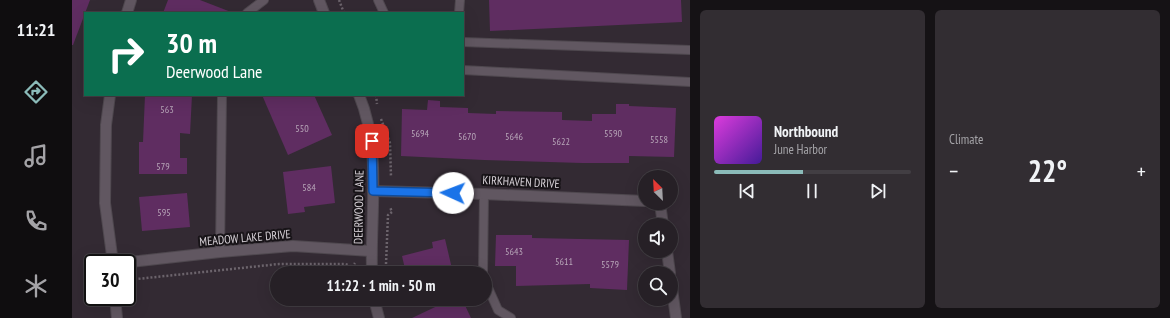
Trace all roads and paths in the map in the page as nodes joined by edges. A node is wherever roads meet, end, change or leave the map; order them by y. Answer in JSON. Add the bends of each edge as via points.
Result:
{"nodes":[{"id":1,"x":131,"y":0,"type":"edge"},
{"id":2,"x":264,"y":0,"type":"edge"},
{"id":3,"x":319,"y":0,"type":"edge"},
{"id":4,"x":339,"y":0,"type":"edge"},
{"id":5,"x":460,"y":0,"type":"edge"},
{"id":6,"x":381,"y":1,"type":"edge"},
{"id":7,"x":127,"y":12,"type":"edge"},
{"id":8,"x":248,"y":12,"type":"edge"},
{"id":9,"x":324,"y":12,"type":"edge"},
{"id":10,"x":344,"y":12,"type":"edge"},
{"id":11,"x":384,"y":12,"type":"edge"},
{"id":12,"x":459,"y":12,"type":"edge"},
{"id":13,"x":464,"y":42,"type":"edge"},
{"id":14,"x":690,"y":50,"type":"edge"},
{"id":15,"x":464,"y":70,"type":"edge"},
{"id":16,"x":690,"y":82,"type":"edge"},
{"id":17,"x":110,"y":96,"type":"edge"},
{"id":18,"x":222,"y":96,"type":"edge"},
{"id":19,"x":359,"y":96,"type":"edge"},
{"id":20,"x":376,"y":96,"type":"edge"},
{"id":21,"x":377,"y":106,"type":"dead end"},
{"id":22,"x":379,"y":114,"type":"dead end"},
{"id":23,"x":391,"y":177,"type":"dead end"},
{"id":24,"x":373,"y":191,"type":"junction"},
{"id":25,"x":484,"y":194,"type":"junction"},
{"id":26,"x":638,"y":201,"type":"edge"},
{"id":27,"x":390,"y":207,"type":"dead end"},
{"id":28,"x":371,"y":250,"type":"junction"},
{"id":29,"x":220,"y":252,"type":"junction"},
{"id":30,"x":112,"y":254,"type":"edge"},
{"id":31,"x":136,"y":261,"type":"edge"},
{"id":32,"x":356,"y":263,"type":"dead end"},
{"id":33,"x":386,"y":264,"type":"dead end"},
{"id":34,"x":372,"y":266,"type":"edge"},
{"id":35,"x":483,"y":266,"type":"edge"},
{"id":36,"x":136,"y":280,"type":"edge"},
{"id":37,"x":492,"y":297,"type":"edge"},
{"id":38,"x":116,"y":306,"type":"edge"},
{"id":39,"x":376,"y":306,"type":"edge"},
{"id":40,"x":674,"y":306,"type":"edge"},
{"id":41,"x":117,"y":318,"type":"edge"},
{"id":42,"x":379,"y":318,"type":"edge"},
{"id":43,"x":511,"y":318,"type":"edge"},
{"id":44,"x":676,"y":318,"type":"edge"}],
"edges":[{"from":1,"to":7,"type":"street"},
{"from":2,"to":8,"type":"lane"},
{"from":3,"to":9,"type":"street"},
{"from":4,"to":10,"type":"path"},
{"from":5,"to":12,"type":"lane"},
{"from":6,"to":11,"type":"lane"},
{"from":13,"to":14,"type":"lane"},
{"from":15,"to":16,"type":"lane"},
{"from":17,"to":30,"type":"street","via":[[106,125],[105,203]]},
{"from":18,"to":29,"type":"lane"},
{"from":19,"to":24,"type":"street","name":"DEERWOOD LANE","via":[[372,141]]},
{"from":20,"to":21,"type":"path"},
{"from":22,"to":23,"type":"path","via":[[390,143]]},
{"from":24,"to":25,"type":"street","name":"KIRKHAVEN DRIVE"},
{"from":24,"to":28,"type":"street","name":"DEERWOOD LANE"},
{"from":25,"to":26,"type":"street","name":"KIRKHAVEN DRIVE"},
{"from":25,"to":35,"type":"lane"},
{"from":27,"to":33,"type":"path","via":[[392,212],[388,215]]},
{"from":28,"to":29,"type":"street","name":"MEADOW LAKE DRIVE","via":[[293,246]]},
{"from":28,"to":34,"type":"street","name":"DEERWOOD LANE"},
{"from":29,"to":31,"type":"street","name":"MEADOW LAKE DRIVE"},
{"from":32,"to":36,"type":"path","via":[[351,268],[344,264],[279,264]]},
{"from":37,"to":43,"type":"lane","via":[[498,310]]},
{"from":38,"to":41,"type":"street"},
{"from":39,"to":42,"type":"street"},
{"from":40,"to":44,"type":"street"}]}
